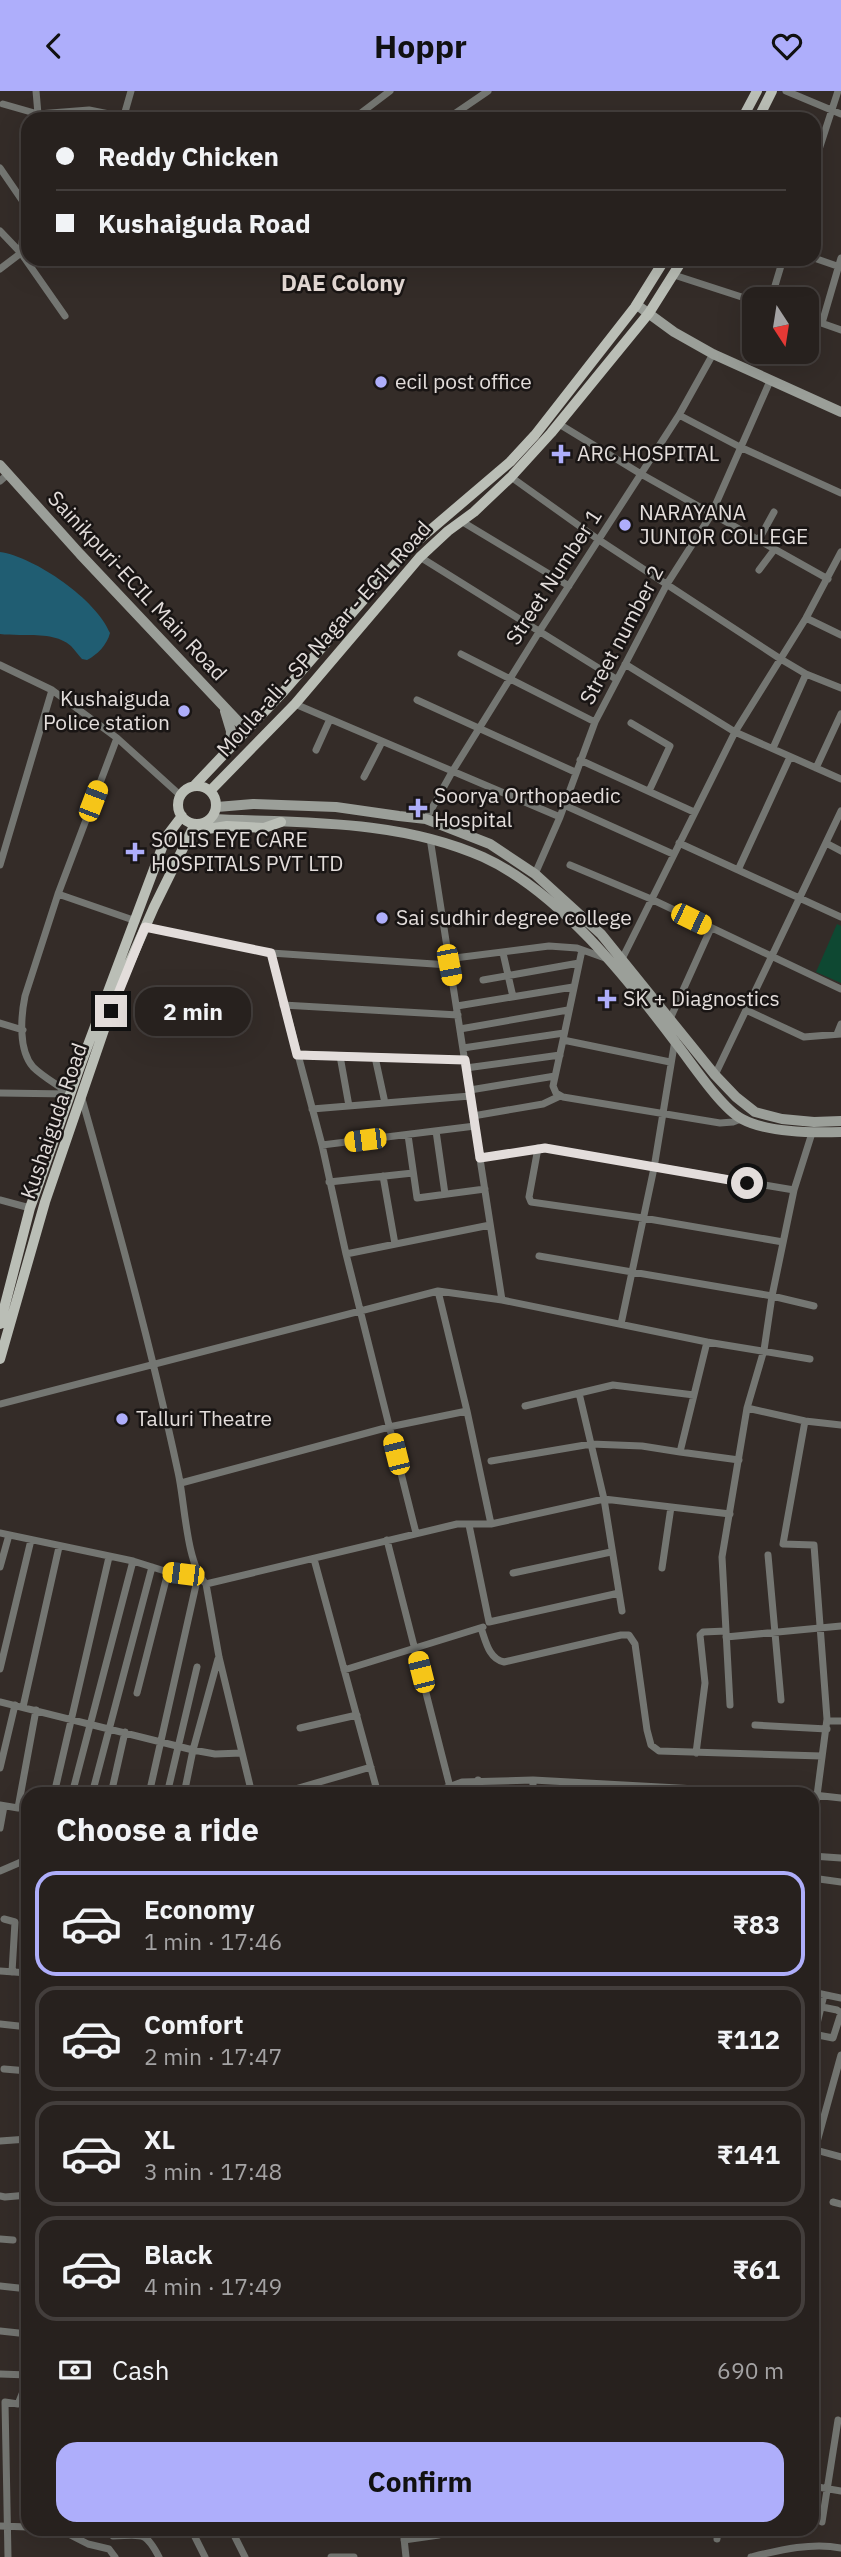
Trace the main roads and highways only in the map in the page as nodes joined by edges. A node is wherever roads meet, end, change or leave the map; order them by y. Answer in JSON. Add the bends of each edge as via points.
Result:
{"nodes":[{"id":1,"x":757,"y":91,"type":"edge"},
{"id":2,"x":772,"y":91,"type":"edge"},
{"id":3,"x":746,"y":112,"type":"edge"},
{"id":4,"x":762,"y":112,"type":"edge"},
{"id":5,"x":661,"y":266,"type":"edge"},
{"id":6,"x":679,"y":266,"type":"edge"},
{"id":7,"x":637,"y":305,"type":"junction"},
{"id":8,"x":649,"y":313,"type":"junction"},
{"id":9,"x":841,"y":412,"type":"edge"},
{"id":10,"x":0,"y":465,"type":"edge"},
{"id":11,"x":4,"y":477,"type":"edge"},
{"id":12,"x":224,"y":707,"type":"junction"},
{"id":13,"x":247,"y":731,"type":"junction"},
{"id":14,"x":230,"y":748,"type":"junction"},
{"id":15,"x":194,"y":786,"type":"junction"},
{"id":16,"x":210,"y":791,"type":"junction"},
{"id":17,"x":217,"y":807,"type":"junction"},
{"id":18,"x":181,"y":817,"type":"junction"},
{"id":19,"x":211,"y":819,"type":"junction"},
{"id":20,"x":281,"y":822,"type":"junction"},
{"id":21,"x":195,"y":824,"type":"junction"},
{"id":22,"x":186,"y":842,"type":"junction"},
{"id":23,"x":141,"y":924,"type":"junction"},
{"id":24,"x":841,"y":1121,"type":"edge"},
{"id":25,"x":841,"y":1132,"type":"edge"},
{"id":26,"x":2,"y":1307,"type":"edge"},
{"id":27,"x":0,"y":1324,"type":"edge"},
{"id":28,"x":0,"y":1359,"type":"edge"}],
"edges":[{"from":1,"to":3,"type":"main road"},
{"from":2,"to":4,"type":"main road"},
{"from":5,"to":7,"type":"main road","name":"Moula-ali - SP Nagar - ECIL Road"},
{"from":6,"to":8,"type":"main road","name":"Moula-ali - SP Nagar - ECIL Road"},
{"from":7,"to":8,"type":"main road"},
{"from":7,"to":13,"type":"main road","name":"Moula-ali - SP Nagar - ECIL Road","via":[[535,435],[408,549]]},
{"from":8,"to":9,"type":"main road","via":[[713,354]]},
{"from":8,"to":16,"type":"main road","name":"Moula-ali - SP Nagar - ECIL Road","via":[[511,477],[420,557],[295,704]]},
{"from":10,"to":11,"type":"main road","name":"Sainikpuri-ECIL Main Road"},
{"from":11,"to":12,"type":"main road","name":"Sainikpuri-ECIL Main Road"},
{"from":12,"to":13,"type":"main road","name":"Sainikpuri-ECIL Main Road"},
{"from":12,"to":14,"type":"main road"},
{"from":13,"to":14,"type":"main road","name":"Moula-ali - SP Nagar - ECIL Road"},
{"from":14,"to":15,"type":"main road","name":"Moula-ali - SP Nagar - ECIL Road"},
{"from":15,"to":16,"type":"main road"},
{"from":15,"to":18,"type":"main road","via":[[181,796]]},
{"from":16,"to":17,"type":"main road"},
{"from":17,"to":19,"type":"main road"},
{"from":17,"to":24,"type":"main road","via":[[336,807],[426,820],[490,844],[535,874],[601,934],[715,1075],[755,1112],[814,1122]]},
{"from":18,"to":21,"type":"main road"},
{"from":18,"to":23,"type":"main road","name":"Kushaiguda Road","via":[[166,837]]},
{"from":19,"to":20,"type":"main road"},
{"from":19,"to":21,"type":"main road"},
{"from":20,"to":22,"type":"main road","via":[[264,828],[206,828]]},
{"from":20,"to":25,"type":"main road","via":[[350,825],[430,838],[484,857],[529,885],[582,931],[741,1119],[812,1133]]},
{"from":21,"to":22,"type":"main road","name":"Kushaiguda Road"},
{"from":22,"to":23,"type":"main road","name":"Kushaiguda Road"},
{"from":23,"to":26,"type":"main road","name":"Kushaiguda Road","via":[[70,1094]]},
{"from":23,"to":28,"type":"main road","name":"Kushaiguda Road","via":[[45,1202]]},
{"from":26,"to":27,"type":"main road","name":"Kushaiguda Road"}]}
